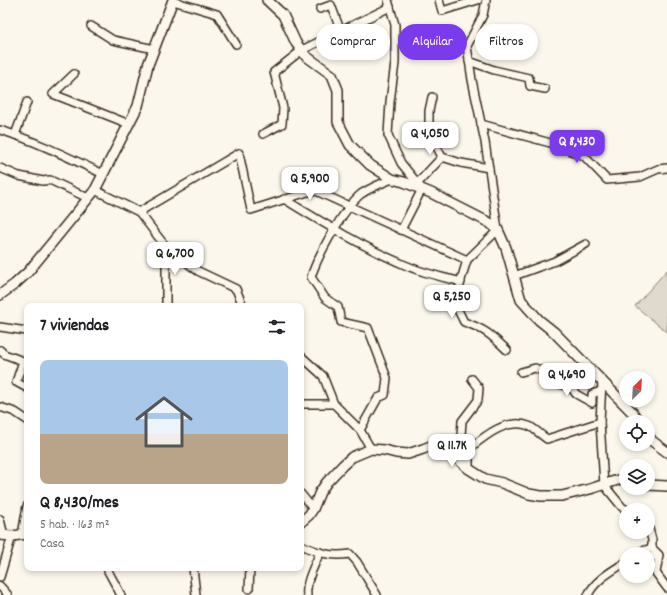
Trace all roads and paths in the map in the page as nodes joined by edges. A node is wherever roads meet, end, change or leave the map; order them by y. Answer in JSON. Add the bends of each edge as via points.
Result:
{"nodes":[{"id":1,"x":267,"y":0,"type":"edge"},
{"id":2,"x":439,"y":0,"type":"edge"},
{"id":3,"x":478,"y":0,"type":"edge"},
{"id":4,"x":486,"y":0,"type":"edge"},
{"id":5,"x":173,"y":1,"type":"edge"},
{"id":6,"x":389,"y":3,"type":"edge"},
{"id":7,"x":320,"y":9,"type":"dead end"},
{"id":8,"x":338,"y":24,"type":"edge"},
{"id":9,"x":354,"y":24,"type":"edge"},
{"id":10,"x":91,"y":26,"type":"dead end"},
{"id":11,"x":236,"y":44,"type":"dead end"},
{"id":12,"x":316,"y":44,"type":"edge"},
{"id":13,"x":154,"y":50,"type":"junction"},
{"id":14,"x":302,"y":50,"type":"junction"},
{"id":15,"x":469,"y":61,"type":"junction"},
{"id":16,"x":74,"y":74,"type":"dead end"},
{"id":17,"x":545,"y":89,"type":"dead end"},
{"id":18,"x":432,"y":97,"type":"dead end"},
{"id":19,"x":27,"y":102,"type":"dead end"},
{"id":20,"x":129,"y":124,"type":"junction"},
{"id":21,"x":481,"y":124,"type":"junction"},
{"id":22,"x":0,"y":130,"type":"edge"},
{"id":23,"x":263,"y":134,"type":"dead end"},
{"id":24,"x":15,"y":135,"type":"junction"},
{"id":25,"x":442,"y":157,"type":"junction"},
{"id":26,"x":0,"y":168,"type":"edge"},
{"id":27,"x":488,"y":168,"type":"junction"},
{"id":28,"x":667,"y":168,"type":"edge"},
{"id":29,"x":103,"y":174,"type":"junction"},
{"id":30,"x":392,"y":179,"type":"junction"},
{"id":31,"x":420,"y":186,"type":"junction"},
{"id":32,"x":95,"y":190,"type":"junction"},
{"id":33,"x":88,"y":198,"type":"junction"},
{"id":34,"x":284,"y":199,"type":"junction"},
{"id":35,"x":350,"y":206,"type":"junction"},
{"id":36,"x":139,"y":212,"type":"junction"},
{"id":37,"x":335,"y":230,"type":"junction"},
{"id":38,"x":401,"y":230,"type":"junction"},
{"id":39,"x":498,"y":230,"type":"junction"},
{"id":40,"x":586,"y":244,"type":"dead end"},
{"id":41,"x":166,"y":247,"type":"junction"},
{"id":42,"x":467,"y":260,"type":"junction"},
{"id":43,"x":514,"y":276,"type":"junction"},
{"id":44,"x":460,"y":282,"type":"junction"},
{"id":45,"x":0,"y":295,"type":"edge"},
{"id":46,"x":166,"y":303,"type":"edge"},
{"id":47,"x":241,"y":303,"type":"edge"},
{"id":48,"x":0,"y":327,"type":"edge"},
{"id":49,"x":24,"y":331,"type":"edge"},
{"id":50,"x":0,"y":350,"type":"edge"},
{"id":51,"x":507,"y":350,"type":"dead end"},
{"id":52,"x":304,"y":359,"type":"edge"},
{"id":53,"x":521,"y":372,"type":"dead end"},
{"id":54,"x":472,"y":379,"type":"dead end"},
{"id":55,"x":24,"y":386,"type":"edge"},
{"id":56,"x":601,"y":386,"type":"junction"},
{"id":57,"x":304,"y":404,"type":"edge"},
{"id":58,"x":334,"y":404,"type":"junction"},
{"id":59,"x":0,"y":407,"type":"edge"},
{"id":60,"x":634,"y":415,"type":"edge"},
{"id":61,"x":24,"y":418,"type":"edge"},
{"id":62,"x":600,"y":422,"type":"junction"},
{"id":63,"x":360,"y":430,"type":"junction"},
{"id":64,"x":655,"y":443,"type":"edge"},
{"id":65,"x":371,"y":449,"type":"junction"},
{"id":66,"x":667,"y":452,"type":"edge"},
{"id":67,"x":464,"y":453,"type":"junction"},
{"id":68,"x":469,"y":469,"type":"junction"},
{"id":69,"x":619,"y":480,"type":"edge"},
{"id":70,"x":604,"y":485,"type":"junction"},
{"id":71,"x":655,"y":485,"type":"edge"},
{"id":72,"x":667,"y":486,"type":"edge"},
{"id":73,"x":304,"y":498,"type":"edge"},
{"id":74,"x":619,"y":503,"type":"edge"},
{"id":75,"x":313,"y":510,"type":"junction"},
{"id":76,"x":0,"y":519,"type":"edge"},
{"id":77,"x":304,"y":519,"type":"edge"},
{"id":78,"x":24,"y":535,"type":"edge"},
{"id":79,"x":5,"y":536,"type":"edge"},
{"id":80,"x":304,"y":546,"type":"edge"},
{"id":81,"x":655,"y":551,"type":"edge"},
{"id":82,"x":320,"y":552,"type":"junction"},
{"id":83,"x":655,"y":557,"type":"edge"},
{"id":84,"x":658,"y":558,"type":"junction"},
{"id":85,"x":619,"y":567,"type":"edge"},
{"id":86,"x":109,"y":571,"type":"edge"},
{"id":87,"x":194,"y":571,"type":"edge"},
{"id":88,"x":250,"y":571,"type":"edge"},
{"id":89,"x":0,"y":577,"type":"edge"},
{"id":90,"x":0,"y":586,"type":"edge"},
{"id":91,"x":667,"y":588,"type":"edge"},
{"id":92,"x":249,"y":589,"type":"dead end"},
{"id":93,"x":8,"y":595,"type":"edge"},
{"id":94,"x":121,"y":595,"type":"edge"},
{"id":95,"x":196,"y":595,"type":"edge"},
{"id":96,"x":307,"y":595,"type":"edge"},
{"id":97,"x":377,"y":595,"type":"edge"},
{"id":98,"x":588,"y":595,"type":"edge"}],
"edges":[{"from":1,"to":14,"type":"street","via":[[283,15]]},
{"from":2,"to":3,"type":"street","via":[[442,10]]},
{"from":4,"to":15,"type":"street","via":[[483,15],[467,46]]},
{"from":5,"to":11,"type":"street","via":[[217,14]]},
{"from":5,"to":13,"type":"street"},
{"from":6,"to":9,"type":"street"},
{"from":6,"to":31,"type":"street","via":[[395,25],[395,63],[388,135],[400,163]]},
{"from":7,"to":8,"type":"street","via":[[331,5]]},
{"from":10,"to":13,"type":"street","via":[[113,40]]},
{"from":12,"to":14,"type":"street"},
{"from":13,"to":20,"type":"street","via":[[138,106]]},
{"from":14,"to":23,"type":"street","via":[[274,72],[283,108],[282,124]]},
{"from":14,"to":30,"type":"street","via":[[306,56],[332,75],[338,90],[338,122],[350,145],[370,165]]},
{"from":15,"to":17,"type":"street","via":[[529,78],[530,86]]},
{"from":15,"to":21,"type":"street"},
{"from":16,"to":20,"type":"street","via":[[54,94]]},
{"from":18,"to":25,"type":"street","via":[[429,132]]},
{"from":19,"to":24,"type":"street"},
{"from":20,"to":29,"type":"street"},
{"from":21,"to":27,"type":"street"},
{"from":21,"to":28,"type":"street","via":[[554,144],[584,156],[606,180],[640,177]]},
{"from":22,"to":24,"type":"street"},
{"from":24,"to":29,"type":"street"},
{"from":25,"to":27,"type":"street"},
{"from":25,"to":31,"type":"street"},
{"from":26,"to":33,"type":"street","via":[[19,176],[50,180]]},
{"from":27,"to":39,"type":"street"},
{"from":29,"to":32,"type":"street"},
{"from":30,"to":31,"type":"street"},
{"from":30,"to":35,"type":"street","via":[[362,194]]},
{"from":31,"to":38,"type":"street"},
{"from":31,"to":39,"type":"street","via":[[490,223]]},
{"from":32,"to":33,"type":"street"},
{"from":32,"to":36,"type":"street"},
{"from":33,"to":45,"type":"street","via":[[28,272]]},
{"from":34,"to":35,"type":"street","via":[[314,190]]},
{"from":34,"to":36,"type":"street","via":[[251,210],[239,153]]},
{"from":34,"to":37,"type":"street"},
{"from":35,"to":37,"type":"street"},
{"from":35,"to":38,"type":"street"},
{"from":36,"to":41,"type":"street"},
{"from":37,"to":44,"type":"street","via":[[406,266]]},
{"from":37,"to":63,"type":"street","via":[[311,276],[324,298],[338,308],[341,322],[368,328],[387,378],[385,395],[378,398]]},
{"from":38,"to":42,"type":"street"},
{"from":39,"to":42,"type":"street"},
{"from":39,"to":43,"type":"street"},
{"from":40,"to":43,"type":"street","via":[[555,261]]},
{"from":41,"to":46,"type":"street"},
{"from":41,"to":47,"type":"street","via":[[198,271],[236,289]]},
{"from":42,"to":44,"type":"street"},
{"from":43,"to":56,"type":"street","via":[[521,300],[554,332]]},
{"from":44,"to":51,"type":"street","via":[[456,306],[464,322],[480,328]]},
{"from":48,"to":49,"type":"street"},
{"from":50,"to":55,"type":"street","via":[[23,361],[16,382]]},
{"from":52,"to":58,"type":"street","via":[[323,376]]},
{"from":53,"to":56,"type":"street","via":[[535,368],[560,384],[570,387],[576,394],[592,403],[592,394]]},
{"from":54,"to":67,"type":"street","via":[[479,388],[478,400],[462,421],[459,447]]},
{"from":56,"to":60,"type":"street"},
{"from":56,"to":62,"type":"street"},
{"from":57,"to":58,"type":"street"},
{"from":58,"to":63,"type":"street"},
{"from":59,"to":61,"type":"street"},
{"from":62,"to":67,"type":"street","via":[[547,439],[529,426],[519,423],[508,424],[489,434]]},
{"from":62,"to":70,"type":"street"},
{"from":63,"to":65,"type":"street"},
{"from":64,"to":66,"type":"street"},
{"from":65,"to":68,"type":"street","via":[[408,454],[438,444]]},
{"from":65,"to":75,"type":"street","via":[[352,457],[343,465],[320,492]]},
{"from":67,"to":68,"type":"street","via":[[469,458]]},
{"from":68,"to":70,"type":"street","via":[[485,479],[541,496],[562,496]]},
{"from":69,"to":70,"type":"street"},
{"from":70,"to":74,"type":"street"},
{"from":71,"to":72,"type":"street"},
{"from":73,"to":75,"type":"street"},
{"from":75,"to":77,"type":"street"},
{"from":76,"to":79,"type":"street"},
{"from":78,"to":79,"type":"street"},
{"from":79,"to":89,"type":"street","via":[[7,551]]},
{"from":80,"to":82,"type":"street"},
{"from":81,"to":84,"type":"street","via":[[659,555]]},
{"from":82,"to":96,"type":"street"},
{"from":82,"to":97,"type":"street","via":[[336,556],[350,554]]},
{"from":83,"to":84,"type":"street"},
{"from":84,"to":91,"type":"street","via":[[656,573]]},
{"from":85,"to":98,"type":"street","via":[[606,575]]},
{"from":86,"to":94,"type":"street"},
{"from":87,"to":95,"type":"street"},
{"from":88,"to":92,"type":"street"},
{"from":90,"to":93,"type":"street"}]}
